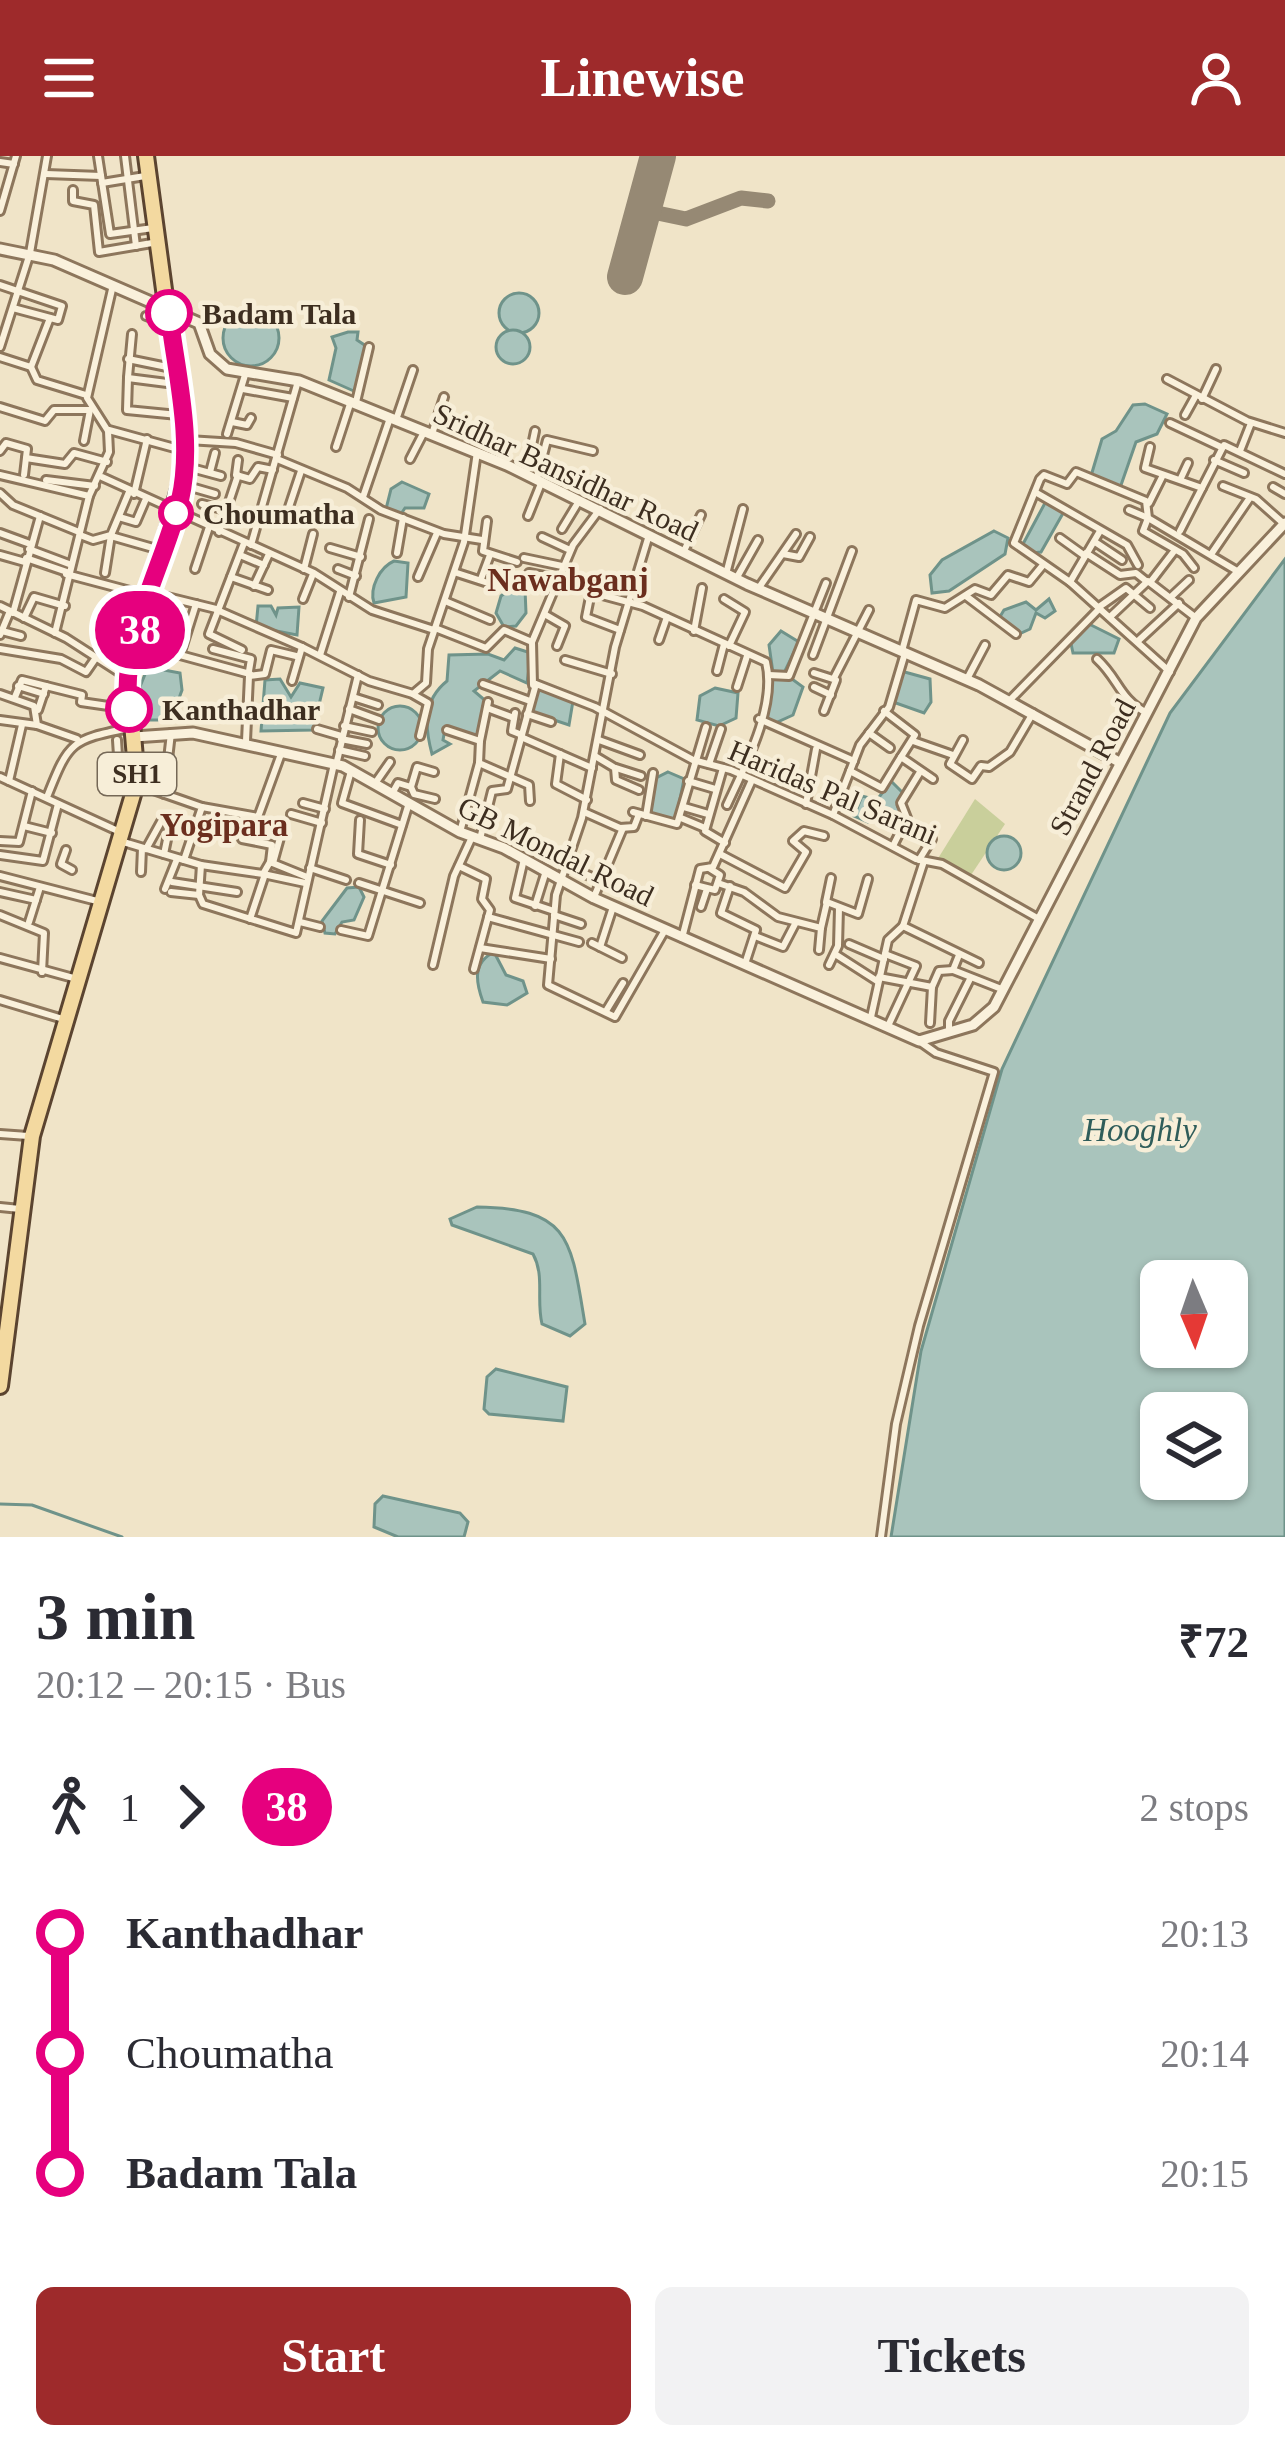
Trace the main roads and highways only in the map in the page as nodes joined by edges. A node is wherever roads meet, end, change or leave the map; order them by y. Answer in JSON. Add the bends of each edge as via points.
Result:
{"nodes":[{"id":1,"x":146,"y":156,"type":"edge"},
{"id":2,"x":6,"y":1281,"type":"edge"},
{"id":3,"x":0,"y":1386,"type":"edge"}],
"edges":[{"from":1,"to":2,"type":"main road","number":"SH1","via":[[182,415],[182,485],[128,677],[136,782],[32,1136]]},
{"from":2,"to":3,"type":"main road","number":"SH1"}]}
